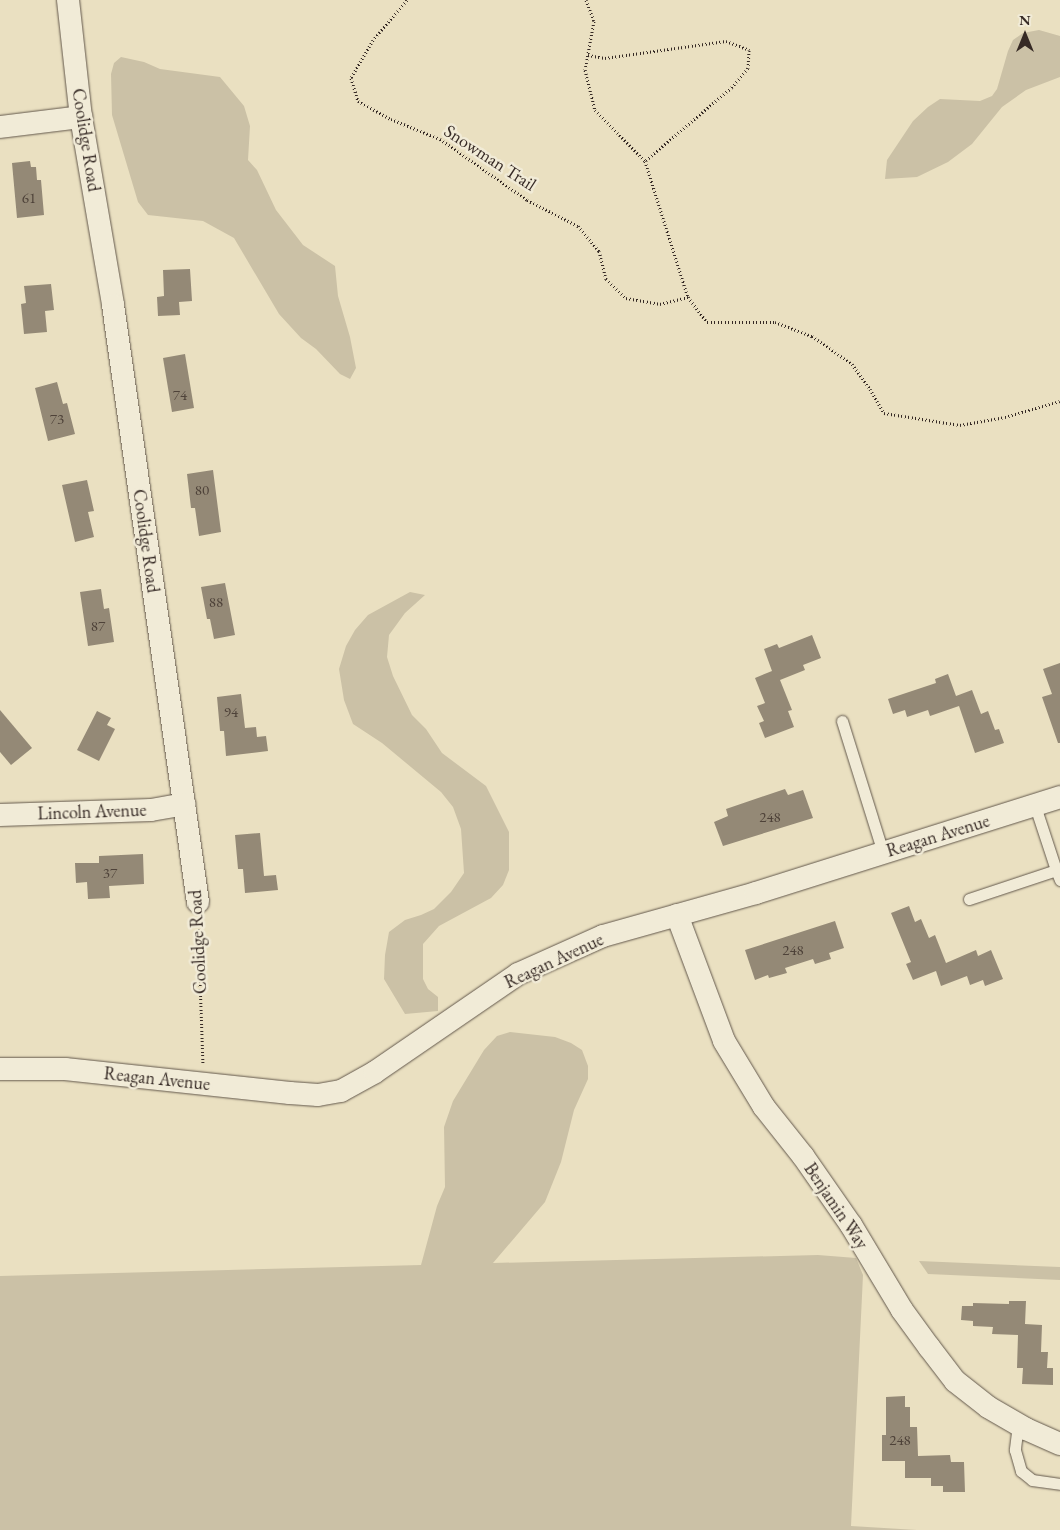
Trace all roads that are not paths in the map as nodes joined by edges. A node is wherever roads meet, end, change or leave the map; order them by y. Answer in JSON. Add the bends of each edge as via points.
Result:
{"nodes":[{"id":1,"x":68,"y":0,"type":"edge"},
{"id":2,"x":81,"y":116,"type":"junction"},
{"id":3,"x":0,"y":127,"type":"edge"},
{"id":4,"x":842,"y":722,"type":"dead end"},
{"id":5,"x":1060,"y":797,"type":"edge"},
{"id":6,"x":184,"y":804,"type":"junction"},
{"id":7,"x":1035,"y":806,"type":"junction"},
{"id":8,"x":0,"y":815,"type":"edge"},
{"id":9,"x":883,"y":853,"type":"junction"},
{"id":10,"x":1058,"y":875,"type":"edge"},
{"id":11,"x":969,"y":899,"type":"dead end"},
{"id":12,"x":198,"y":902,"type":"road end"},
{"id":13,"x":677,"y":915,"type":"junction"},
{"id":14,"x":0,"y":1069,"type":"edge"},
{"id":15,"x":1018,"y":1424,"type":"junction"},
{"id":16,"x":1060,"y":1444,"type":"edge"},
{"id":17,"x":1060,"y":1484,"type":"edge"}],
"edges":[{"from":1,"to":2,"type":"street","name":"Coolidge Road"},
{"from":2,"to":3,"type":"street"},
{"from":2,"to":6,"type":"street","name":"Coolidge Road","via":[[113,305]]},
{"from":4,"to":9,"type":"lane"},
{"from":5,"to":7,"type":"street","name":"Reagan Avenue"},
{"from":6,"to":8,"type":"street","name":"Lincoln Avenue","via":[[152,810]]},
{"from":6,"to":12,"type":"street","name":"Coolidge Road"},
{"from":7,"to":9,"type":"street","name":"Reagan Avenue"},
{"from":7,"to":10,"type":"lane"},
{"from":9,"to":13,"type":"street","name":"Reagan Avenue"},
{"from":10,"to":11,"type":"lane"},
{"from":13,"to":14,"type":"street","name":"Reagan Avenue","via":[[603,936],[518,974],[375,1072],[341,1091],[318,1095],[65,1069]]},
{"from":13,"to":15,"type":"street","name":"Benjamin Way","via":[[724,1041],[764,1107],[803,1156],[851,1225],[902,1310],[950,1374],[988,1407]]},
{"from":15,"to":16,"type":"street","name":"Benjamin Way"},
{"from":15,"to":17,"type":"lane","via":[[1015,1450],[1021,1472],[1032,1480]]}]}
